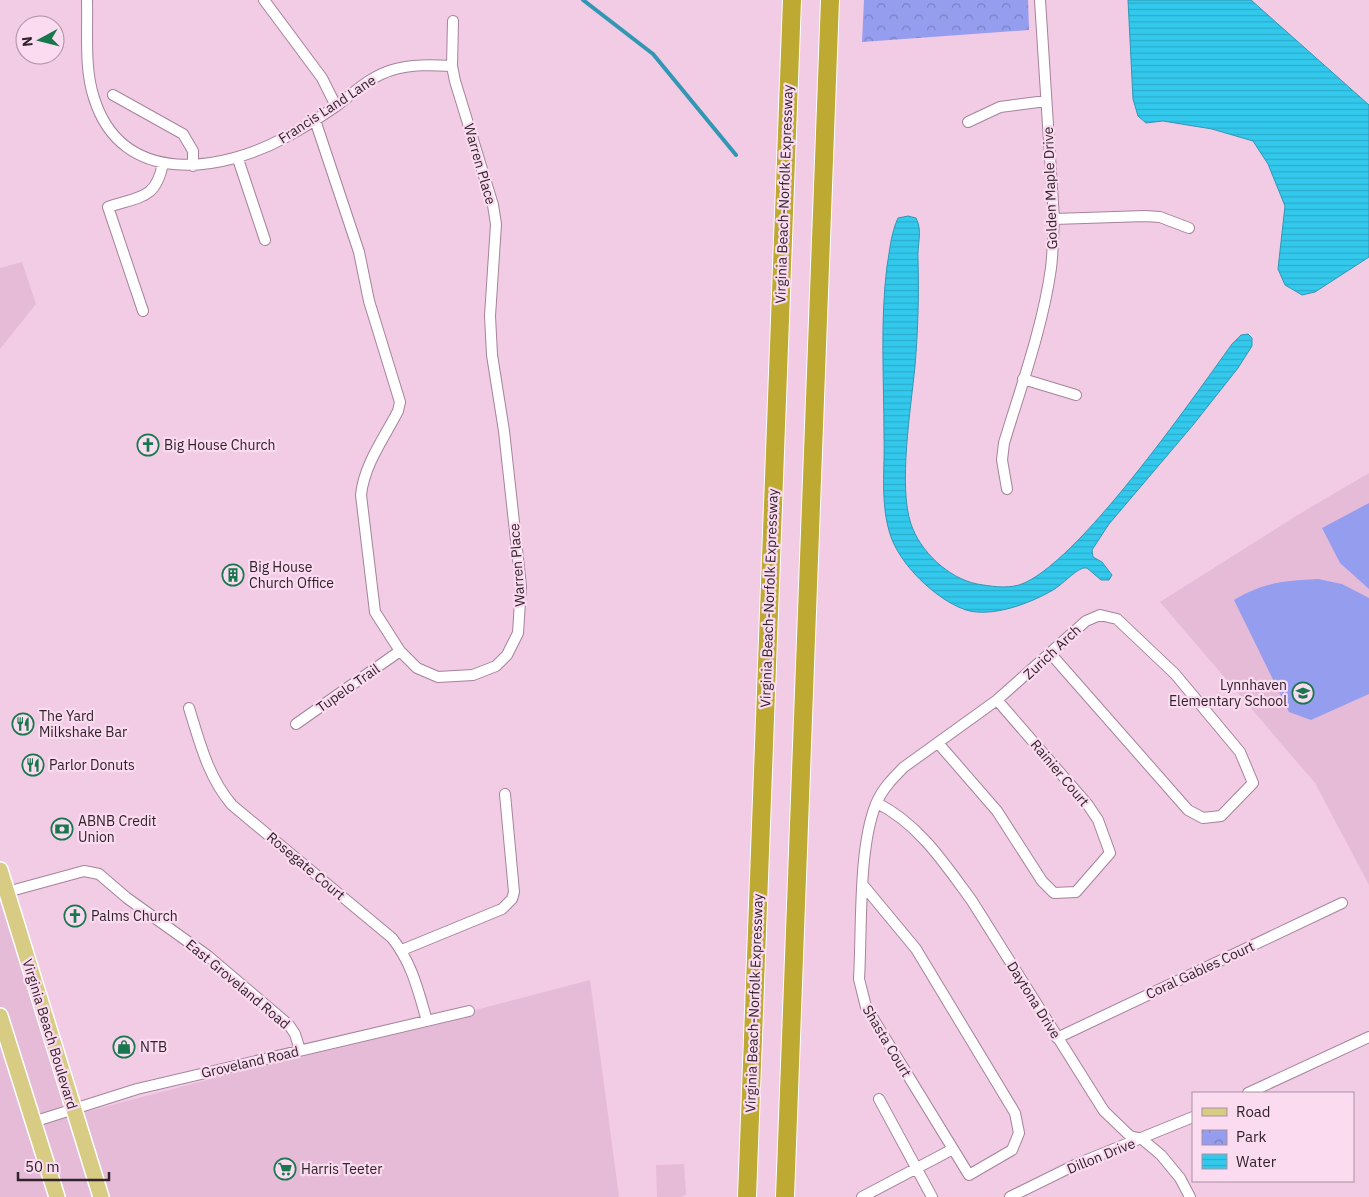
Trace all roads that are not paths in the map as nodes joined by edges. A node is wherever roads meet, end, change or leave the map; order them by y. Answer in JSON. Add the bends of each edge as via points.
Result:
{"nodes":[{"id":1,"x":87,"y":0,"type":"edge"},
{"id":2,"x":264,"y":0,"type":"edge"},
{"id":3,"x":792,"y":0,"type":"edge"},
{"id":4,"x":830,"y":0,"type":"edge"},
{"id":5,"x":1040,"y":0,"type":"edge"},
{"id":6,"x":454,"y":21,"type":"dead end"},
{"id":7,"x":452,"y":66,"type":"junction"},
{"id":8,"x":113,"y":95,"type":"dead end"},
{"id":9,"x":1046,"y":102,"type":"junction"},
{"id":10,"x":336,"y":106,"type":"junction"},
{"id":11,"x":315,"y":120,"type":"junction"},
{"id":12,"x":968,"y":122,"type":"dead end"},
{"id":13,"x":238,"y":158,"type":"junction"},
{"id":14,"x":163,"y":163,"type":"junction"},
{"id":15,"x":193,"y":166,"type":"junction"},
{"id":16,"x":1054,"y":218,"type":"junction"},
{"id":17,"x":1189,"y":228,"type":"dead end"},
{"id":18,"x":265,"y":240,"type":"dead end"},
{"id":19,"x":143,"y":311,"type":"dead end"},
{"id":20,"x":1023,"y":379,"type":"junction"},
{"id":21,"x":1076,"y":395,"type":"dead end"},
{"id":22,"x":1007,"y":490,"type":"dead end"},
{"id":23,"x":400,"y":651,"type":"junction"},
{"id":24,"x":1050,"y":653,"type":"junction"},
{"id":25,"x":997,"y":700,"type":"junction"},
{"id":26,"x":189,"y":708,"type":"dead end"},
{"id":27,"x":296,"y":724,"type":"dead end"},
{"id":28,"x":938,"y":743,"type":"junction"},
{"id":29,"x":505,"y":794,"type":"dead end"},
{"id":30,"x":877,"y":803,"type":"junction"},
{"id":31,"x":0,"y":870,"type":"edge"},
{"id":32,"x":863,"y":885,"type":"junction"},
{"id":33,"x":7,"y":892,"type":"junction"},
{"id":34,"x":1342,"y":903,"type":"dead end"},
{"id":35,"x":402,"y":950,"type":"junction"},
{"id":36,"x":469,"y":1011,"type":"dead end"},
{"id":37,"x":0,"y":1016,"type":"edge"},
{"id":38,"x":427,"y":1020,"type":"junction"},
{"id":39,"x":1369,"y":1037,"type":"edge"},
{"id":40,"x":1057,"y":1038,"type":"junction"},
{"id":41,"x":300,"y":1050,"type":"junction"},
{"id":42,"x":1250,"y":1092,"type":"edge"},
{"id":43,"x":878,"y":1099,"type":"dead end"},
{"id":44,"x":74,"y":1110,"type":"junction"},
{"id":45,"x":1192,"y":1117,"type":"edge"},
{"id":46,"x":34,"y":1122,"type":"junction"},
{"id":47,"x":1142,"y":1139,"type":"junction"},
{"id":48,"x":953,"y":1149,"type":"junction"},
{"id":49,"x":917,"y":1168,"type":"junction"},
{"id":50,"x":57,"y":1197,"type":"edge"},
{"id":51,"x":101,"y":1197,"type":"edge"},
{"id":52,"x":747,"y":1197,"type":"edge"},
{"id":53,"x":785,"y":1197,"type":"edge"},
{"id":54,"x":862,"y":1197,"type":"edge"},
{"id":55,"x":932,"y":1197,"type":"edge"},
{"id":56,"x":1010,"y":1197,"type":"edge"},
{"id":57,"x":1190,"y":1197,"type":"edge"}],
"edges":[{"from":1,"to":14,"type":"street","name":"Francis Land Lane","via":[[89,78],[100,115],[133,150]]},
{"from":2,"to":10,"type":"street","via":[[322,78]]},
{"from":3,"to":52,"type":"highway","name":"Virginia Beach-Norfolk Expressway"},
{"from":4,"to":53,"type":"highway"},
{"from":5,"to":9,"type":"street","name":"Golden Maple Drive"},
{"from":6,"to":7,"type":"street","name":"Warren Place"},
{"from":7,"to":10,"type":"street","name":"Francis Land Lane","via":[[423,65],[391,70],[357,88]]},
{"from":7,"to":23,"type":"street","name":"Warren Place","via":[[496,224],[490,307],[492,355],[510,483],[521,586],[520,612],[518,632],[507,655],[490,670],[473,675],[438,677],[417,668]]},
{"from":8,"to":15,"type":"street","via":[[183,134],[193,150]]},
{"from":9,"to":12,"type":"street","via":[[1000,107]]},
{"from":9,"to":16,"type":"street","name":"Golden Maple Drive"},
{"from":10,"to":11,"type":"street","name":"Francis Land Lane"},
{"from":11,"to":13,"type":"street","name":"Francis Land Lane"},
{"from":11,"to":23,"type":"street","name":"Warren Place","via":[[359,252],[369,301],[400,402],[368,467],[361,495],[375,612]]},
{"from":13,"to":15,"type":"street","name":"Francis Land Lane"},
{"from":13,"to":18,"type":"street"},
{"from":14,"to":15,"type":"street","name":"Francis Land Lane"},
{"from":14,"to":19,"type":"street","via":[[154,190],[108,207]]},
{"from":16,"to":17,"type":"street","via":[[1153,216]]},
{"from":16,"to":20,"type":"street","name":"Golden Maple Drive","via":[[1051,270]]},
{"from":20,"to":21,"type":"street"},
{"from":20,"to":22,"type":"street","name":"Golden Maple Drive","via":[[1004,442],[1002,460]]},
{"from":23,"to":27,"type":"street","name":"Tupelo Trail"},
{"from":24,"to":24,"type":"street","name":"Zurich Arch","via":[[1091,618],[1100,615],[1117,619],[1175,674],[1218,723],[1240,752],[1253,783],[1221,816],[1203,818],[1188,810]]},
{"from":24,"to":25,"type":"street","name":"Zurich Arch"},
{"from":25,"to":28,"type":"street","name":"Zurich Arch"},
{"from":25,"to":28,"type":"street","name":"Rainier Court","via":[[1098,820],[1110,853],[1076,892],[1054,893],[1042,881],[997,812]]},
{"from":26,"to":35,"type":"street","name":"Rosegate Court","via":[[212,775],[232,805],[388,933]]},
{"from":28,"to":30,"type":"street","name":"Zurich Arch","via":[[904,767]]},
{"from":29,"to":35,"type":"street","via":[[512,899],[502,909]]},
{"from":30,"to":32,"type":"street","name":"Shasta Court","via":[[868,833]]},
{"from":30,"to":40,"type":"street","name":"Daytona Drive","via":[[906,820],[948,868]]},
{"from":31,"to":33,"type":"main road","name":"Virginia Beach Boulevard"},
{"from":32,"to":48,"type":"street","name":"Shasta Court","via":[[861,994]]},
{"from":32,"to":48,"type":"street","name":"Shasta Court","via":[[916,948],[1015,1113],[1018,1133],[1012,1150],[969,1175]]},
{"from":33,"to":41,"type":"street","name":"East Groveland Road","via":[[84,871],[99,874],[208,956],[289,1024],[296,1034]]},
{"from":33,"to":44,"type":"main road","name":"Virginia Beach Boulevard"},
{"from":34,"to":40,"type":"street","name":"Coral Gables Court"},
{"from":35,"to":38,"type":"street","name":"Rosegate Court","via":[[412,968]]},
{"from":36,"to":38,"type":"street","name":"Groveland Road"},
{"from":37,"to":46,"type":"main road"},
{"from":38,"to":41,"type":"street","name":"Groveland Road"},
{"from":39,"to":42,"type":"street"},
{"from":40,"to":47,"type":"street","name":"Daytona Drive","via":[[1104,1111],[1130,1136]]},
{"from":41,"to":44,"type":"street","name":"Groveland Road","via":[[137,1089]]},
{"from":43,"to":49,"type":"street"},
{"from":44,"to":46,"type":"street","name":"Groveland Road"},
{"from":44,"to":51,"type":"main road","name":"Virginia Beach Boulevard"},
{"from":45,"to":47,"type":"street","name":"Dillon Drive"},
{"from":46,"to":50,"type":"main road"},
{"from":47,"to":56,"type":"street","name":"Dillon Drive","via":[[1077,1164]]},
{"from":47,"to":57,"type":"street","name":"Daytona Drive","via":[[1172,1167]]},
{"from":48,"to":49,"type":"street"},
{"from":49,"to":54,"type":"street"},
{"from":49,"to":55,"type":"street"}]}
